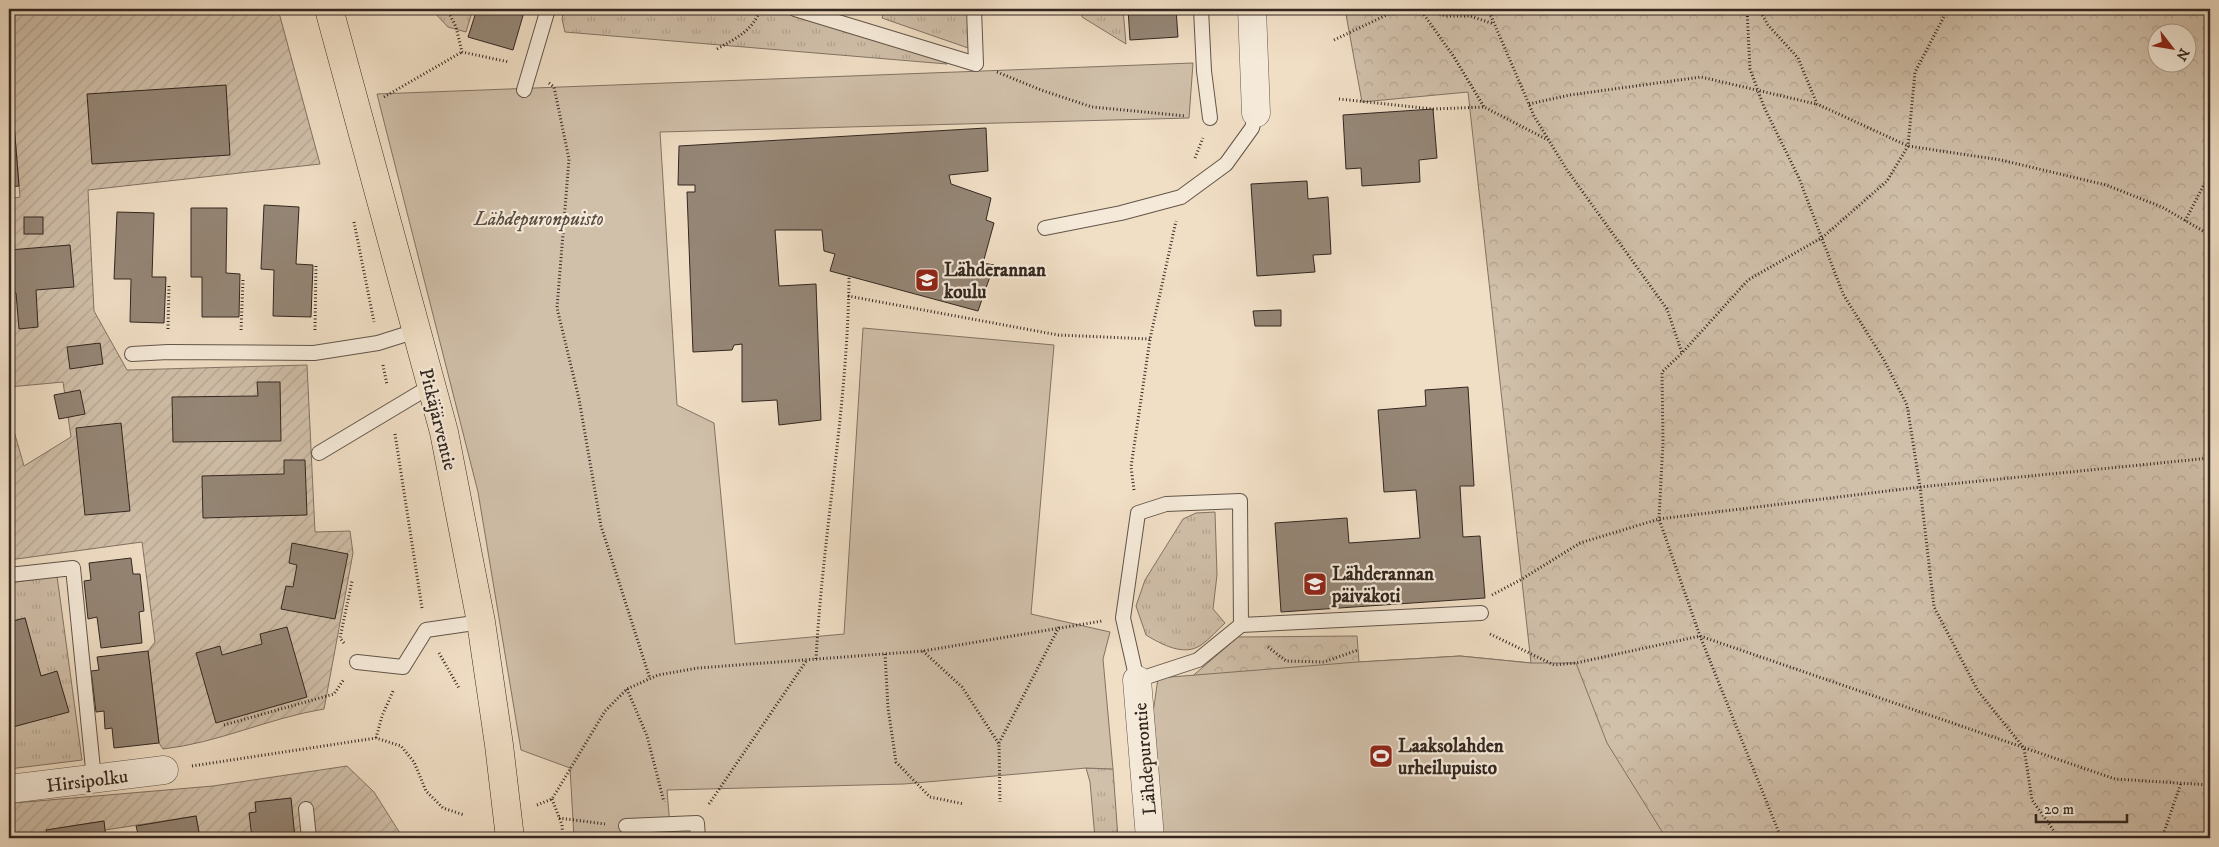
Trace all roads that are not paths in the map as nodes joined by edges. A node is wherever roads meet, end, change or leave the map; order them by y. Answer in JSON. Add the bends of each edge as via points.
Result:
{"nodes":[{"id":1,"x":329,"y":9,"type":"edge"},
{"id":2,"x":548,"y":9,"type":"edge"},
{"id":3,"x":795,"y":9,"type":"edge"},
{"id":4,"x":974,"y":9,"type":"edge"},
{"id":5,"x":1201,"y":9,"type":"edge"},
{"id":6,"x":1252,"y":9,"type":"edge"},
{"id":7,"x":524,"y":90,"type":"dead end"},
{"id":8,"x":1256,"y":113,"type":"joint"},
{"id":9,"x":1210,"y":118,"type":"road end"},
{"id":10,"x":1045,"y":228,"type":"dead end"},
{"id":11,"x":416,"y":331,"type":"junction"},
{"id":12,"x":132,"y":354,"type":"dead end"},
{"id":13,"x":431,"y":386,"type":"junction"},
{"id":14,"x":319,"y":453,"type":"dead end"},
{"id":15,"x":9,"y":575,"type":"edge"},
{"id":16,"x":1481,"y":613,"type":"road end"},
{"id":17,"x":481,"y":622,"type":"junction"},
{"id":18,"x":1241,"y":624,"type":"junction"},
{"id":19,"x":357,"y":662,"type":"road end"},
{"id":20,"x":1137,"y":680,"type":"junction"},
{"id":21,"x":164,"y":770,"type":"road end"},
{"id":22,"x":94,"y":779,"type":"junction"},
{"id":23,"x":9,"y":789,"type":"edge"},
{"id":24,"x":306,"y":809,"type":"dead end"},
{"id":25,"x":626,"y":826,"type":"road end"},
{"id":26,"x":309,"y":838,"type":"edge"},
{"id":27,"x":510,"y":838,"type":"edge"},
{"id":28,"x":698,"y":838,"type":"edge"},
{"id":29,"x":1150,"y":838,"type":"edge"}],
"edges":[{"from":1,"to":11,"type":"main road","name":"Pitkäjärventie"},
{"from":2,"to":7,"type":"lane"},
{"from":3,"to":4,"type":"lane","via":[[976,64]]},
{"from":5,"to":9,"type":"lane"},
{"from":6,"to":8,"type":"street"},
{"from":8,"to":10,"type":"lane","via":[[1252,128],[1226,164],[1181,197]]},
{"from":11,"to":12,"type":"lane","via":[[378,342],[314,353]]},
{"from":11,"to":13,"type":"main road","name":"Pitkäjärventie"},
{"from":13,"to":14,"type":"lane"},
{"from":13,"to":17,"type":"main road","name":"Pitkäjärventie","via":[[444,432]]},
{"from":15,"to":22,"type":"lane","via":[[73,568]]},
{"from":16,"to":18,"type":"lane"},
{"from":17,"to":19,"type":"lane","via":[[426,630],[403,667]]},
{"from":17,"to":27,"type":"main road","name":"Pitkäjärventie"},
{"from":18,"to":20,"type":"lane","via":[[1198,660]]},
{"from":18,"to":20,"type":"lane","via":[[1240,501],[1166,504],[1138,513],[1124,618]]},
{"from":20,"to":29,"type":"street","name":"Lähdepurontie"},
{"from":21,"to":22,"type":"street","name":"Hirsipolku"},
{"from":22,"to":23,"type":"street","name":"Hirsipolku"},
{"from":24,"to":26,"type":"lane"},
{"from":25,"to":28,"type":"lane","via":[[697,822]]}]}
